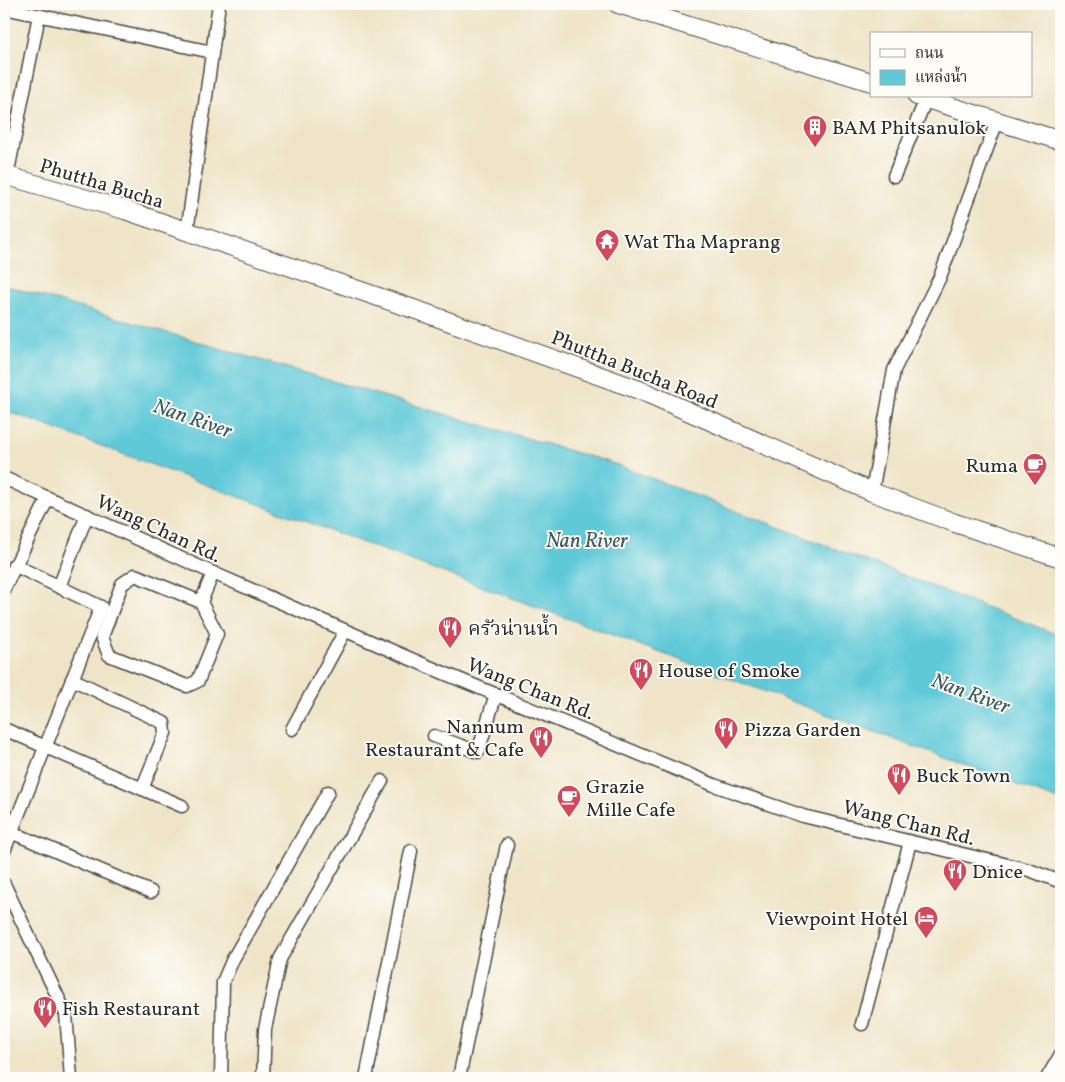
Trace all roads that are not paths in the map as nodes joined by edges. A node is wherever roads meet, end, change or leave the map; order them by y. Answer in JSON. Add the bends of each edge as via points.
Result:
{"nodes":[{"id":1,"x":219,"y":4,"type":"edge"},
{"id":2,"x":618,"y":4,"type":"edge"},
{"id":3,"x":4,"y":8,"type":"edge"},
{"id":4,"x":38,"y":15,"type":"junction"},
{"id":5,"x":212,"y":52,"type":"junction"},
{"id":6,"x":870,"y":82,"type":"edge"},
{"id":7,"x":921,"y":98,"type":"edge"},
{"id":8,"x":997,"y":121,"type":"junction"},
{"id":9,"x":1061,"y":141,"type":"edge"},
{"id":10,"x":5,"y":175,"type":"edge"},
{"id":11,"x":894,"y":176,"type":"dead end"},
{"id":12,"x":187,"y":232,"type":"junction"},
{"id":13,"x":4,"y":478,"type":"edge"},
{"id":14,"x":872,"y":492,"type":"junction"},
{"id":15,"x":48,"y":498,"type":"junction"},
{"id":16,"x":88,"y":516,"type":"junction"},
{"id":17,"x":1061,"y":558,"type":"edge"},
{"id":18,"x":14,"y":565,"type":"junction"},
{"id":19,"x":213,"y":573,"type":"junction"},
{"id":20,"x":59,"y":587,"type":"junction"},
{"id":21,"x":4,"y":589,"type":"edge"},
{"id":22,"x":201,"y":602,"type":"junction"},
{"id":23,"x":346,"y":631,"type":"junction"},
{"id":24,"x":72,"y":679,"type":"junction"},
{"id":25,"x":496,"y":694,"type":"junction"},
{"id":26,"x":292,"y":729,"type":"dead end"},
{"id":27,"x":4,"y":730,"type":"edge"},
{"id":28,"x":434,"y":736,"type":"dead end"},
{"id":29,"x":44,"y":747,"type":"junction"},
{"id":30,"x":382,"y":781,"type":"dead end"},
{"id":31,"x":142,"y":789,"type":"junction"},
{"id":32,"x":328,"y":792,"type":"dead end"},
{"id":33,"x":182,"y":806,"type":"dead end"},
{"id":34,"x":11,"y":832,"type":"junction"},
{"id":35,"x":910,"y":842,"type":"junction"},
{"id":36,"x":507,"y":846,"type":"dead end"},
{"id":37,"x":4,"y":851,"type":"edge"},
{"id":38,"x":411,"y":851,"type":"dead end"},
{"id":39,"x":1061,"y":882,"type":"edge"},
{"id":40,"x":4,"y":884,"type":"edge"},
{"id":41,"x":151,"y":892,"type":"dead end"},
{"id":42,"x":862,"y":1024,"type":"dead end"},
{"id":43,"x":1061,"y":1054,"type":"edge"},
{"id":44,"x":71,"y":1078,"type":"edge"},
{"id":45,"x":221,"y":1078,"type":"edge"},
{"id":46,"x":264,"y":1078,"type":"edge"},
{"id":47,"x":366,"y":1078,"type":"edge"},
{"id":48,"x":459,"y":1078,"type":"edge"},
{"id":49,"x":1047,"y":1078,"type":"edge"}],
"edges":[{"from":1,"to":5,"type":"street"},
{"from":2,"to":6,"type":"street"},
{"from":3,"to":4,"type":"street"},
{"from":4,"to":5,"type":"street"},
{"from":4,"to":10,"type":"street"},
{"from":5,"to":12,"type":"street"},
{"from":7,"to":8,"type":"street"},
{"from":7,"to":11,"type":"street"},
{"from":8,"to":9,"type":"street"},
{"from":8,"to":14,"type":"street","via":[[940,278],[894,370]]},
{"from":10,"to":12,"type":"street","name":"Phuttha Bucha"},
{"from":12,"to":14,"type":"street","name":"Phuttha Bucha Road","via":[[642,391]]},
{"from":13,"to":15,"type":"street","name":"Wang Chan Rd."},
{"from":14,"to":17,"type":"street","name":"Phuttha Bucha Road"},
{"from":15,"to":16,"type":"street","name":"Wang Chan Rd."},
{"from":15,"to":18,"type":"street"},
{"from":16,"to":19,"type":"street","name":"Wang Chan Rd."},
{"from":16,"to":20,"type":"street"},
{"from":18,"to":20,"type":"street"},
{"from":18,"to":21,"type":"street"},
{"from":19,"to":22,"type":"street"},
{"from":19,"to":23,"type":"street","name":"Wang Chan Rd."},
{"from":20,"to":24,"type":"street","via":[[101,607]]},
{"from":22,"to":22,"type":"street","via":[[217,634],[198,681],[187,686],[109,655],[102,637],[122,584],[135,575]]},
{"from":23,"to":25,"type":"street","name":"Wang Chan Rd."},
{"from":23,"to":26,"type":"street"},
{"from":24,"to":29,"type":"street"},
{"from":24,"to":31,"type":"street","via":[[164,723],[165,733]]},
{"from":25,"to":28,"type":"street","via":[[478,752]]},
{"from":25,"to":35,"type":"street","name":"Wang Chan Rd.","via":[[714,786],[803,816]]},
{"from":27,"to":29,"type":"street"},
{"from":29,"to":31,"type":"street"},
{"from":29,"to":34,"type":"street"},
{"from":30,"to":46,"type":"street","via":[[280,959],[265,1029]]},
{"from":31,"to":33,"type":"street"},
{"from":32,"to":45,"type":"street","via":[[223,982]]},
{"from":34,"to":37,"type":"street"},
{"from":34,"to":41,"type":"street"},
{"from":35,"to":39,"type":"street","name":"Wang Chan Rd.","via":[[1029,870]]},
{"from":35,"to":42,"type":"street"},
{"from":36,"to":48,"type":"street"},
{"from":38,"to":47,"type":"street"},
{"from":40,"to":44,"type":"street","via":[[66,1014]]},
{"from":43,"to":49,"type":"street"}]}
